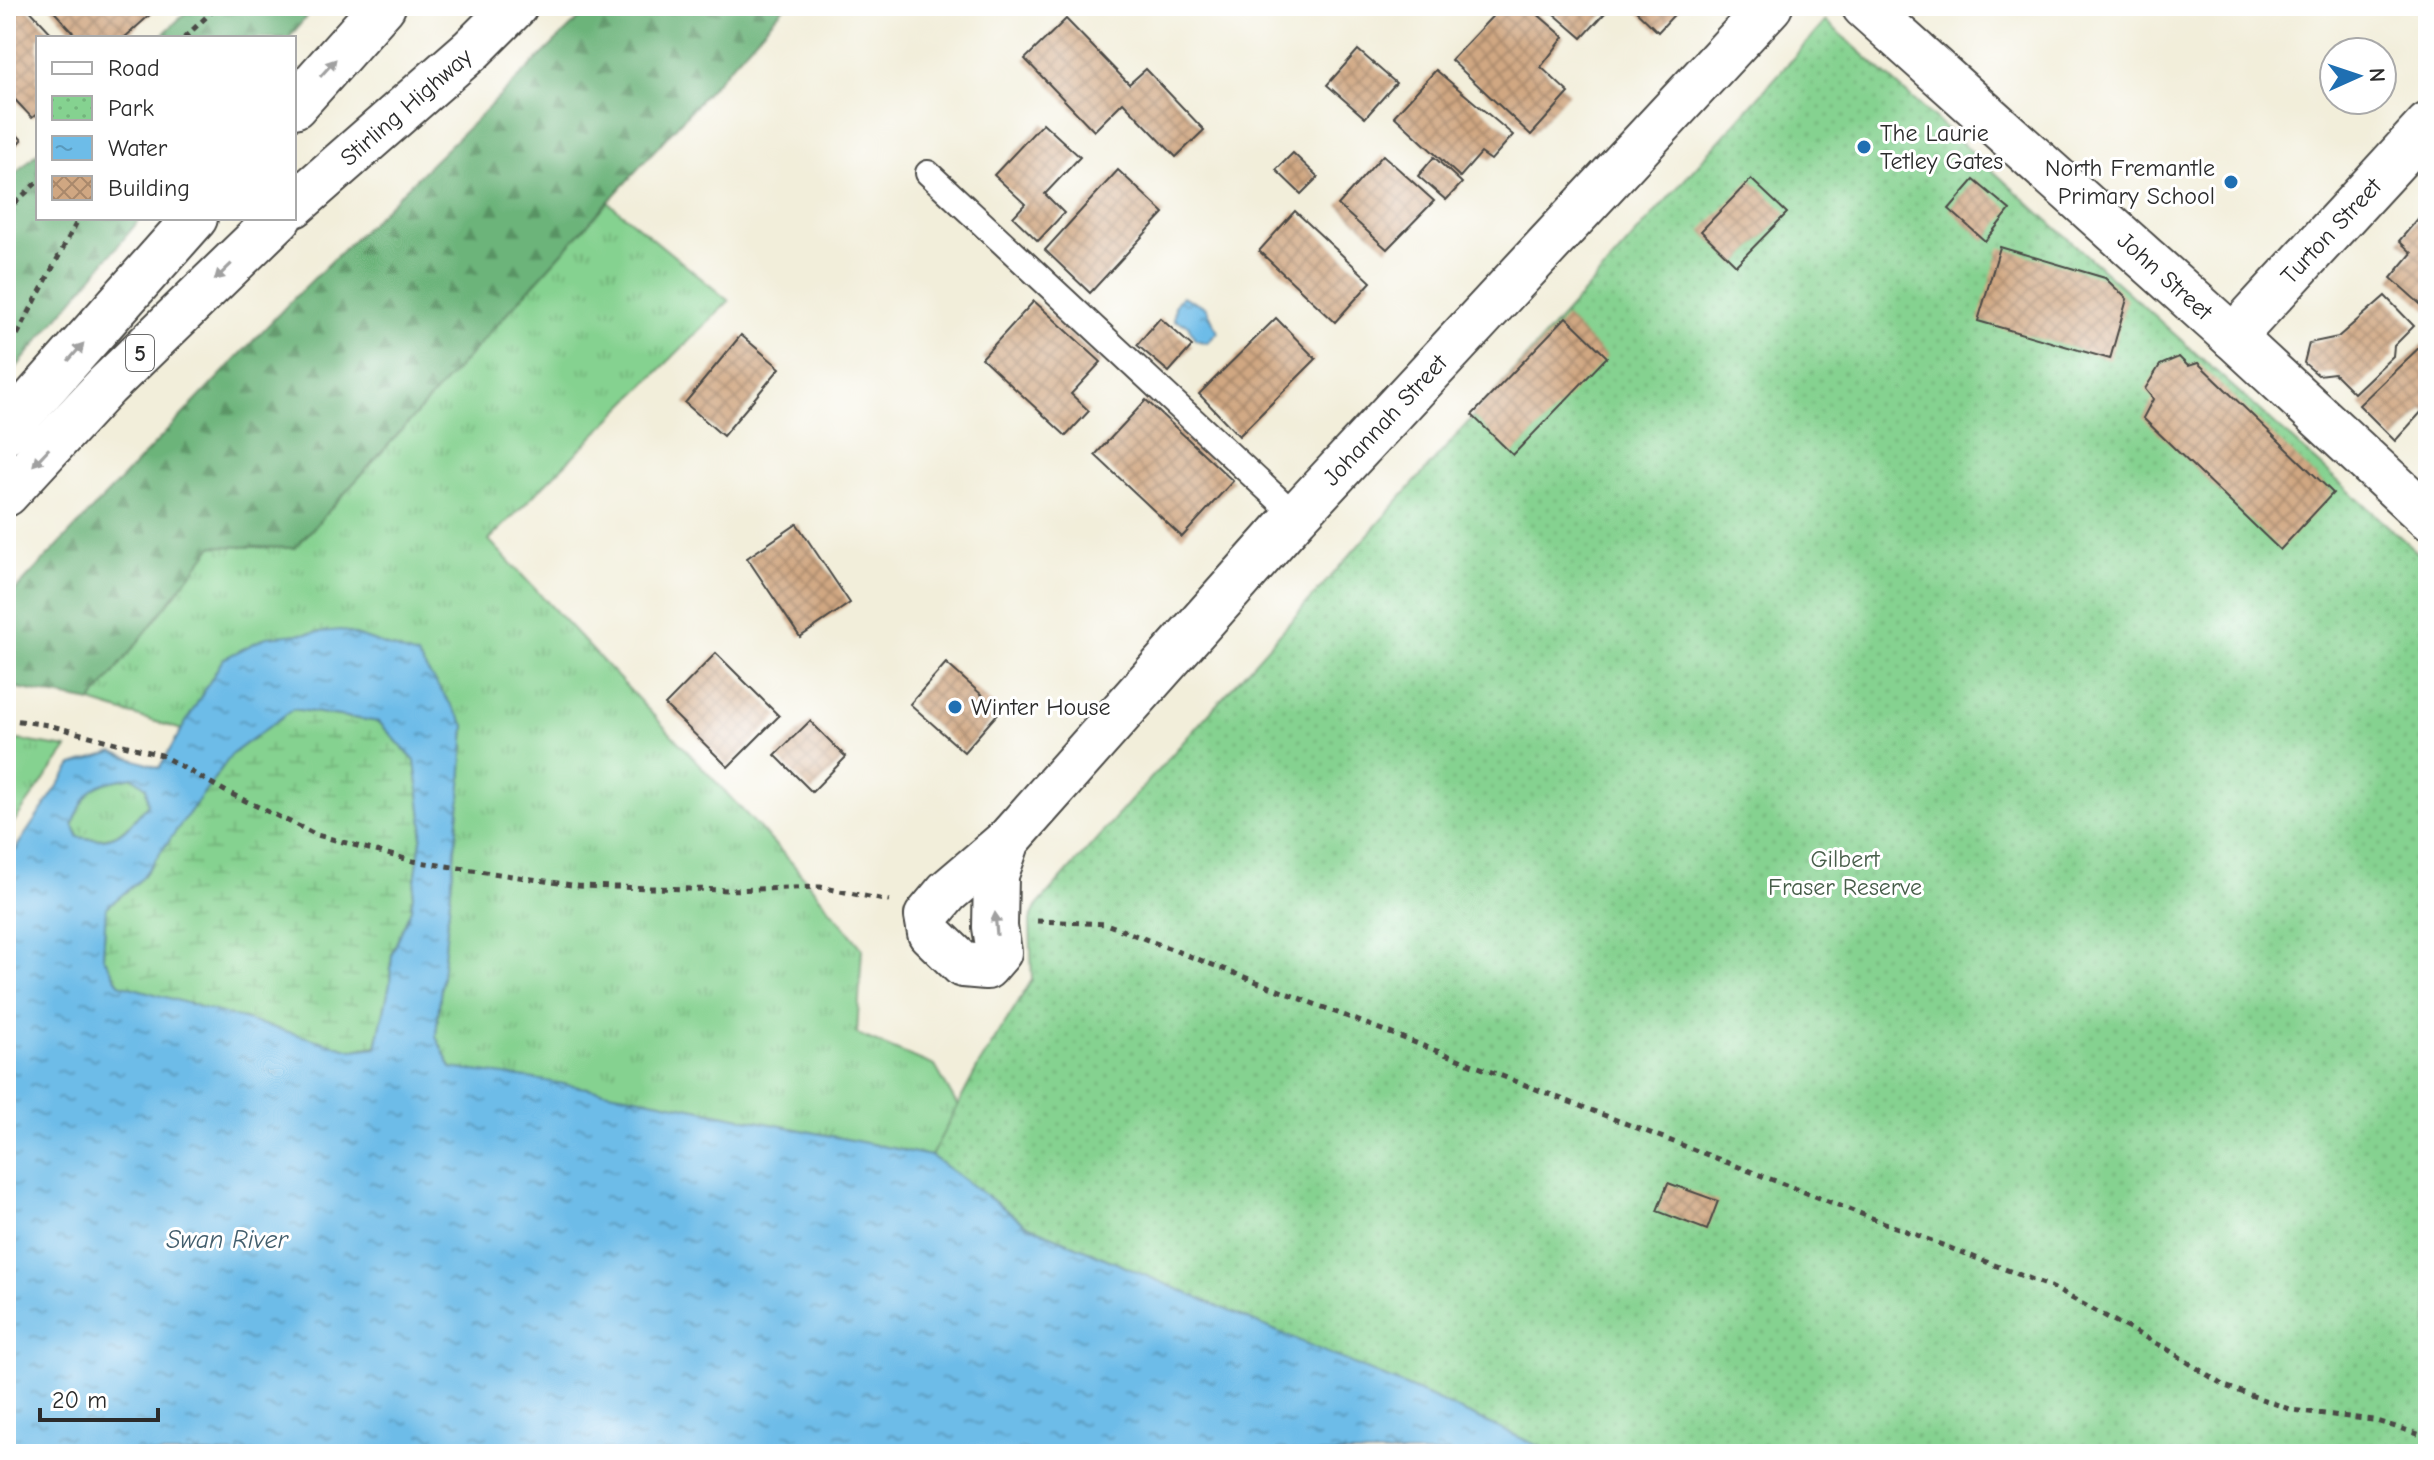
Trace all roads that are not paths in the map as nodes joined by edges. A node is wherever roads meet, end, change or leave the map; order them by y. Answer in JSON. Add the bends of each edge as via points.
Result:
{"nodes":[{"id":1,"x":383,"y":6,"type":"edge"},
{"id":2,"x":515,"y":6,"type":"edge"},
{"id":3,"x":1770,"y":6,"type":"edge"},
{"id":4,"x":1864,"y":6,"type":"edge"},
{"id":5,"x":296,"y":104,"type":"edge"},
{"id":6,"x":2428,"y":125,"type":"edge"},
{"id":7,"x":928,"y":173,"type":"dead end"},
{"id":8,"x":296,"y":203,"type":"edge"},
{"id":9,"x":193,"y":220,"type":"edge"},
{"id":10,"x":277,"y":220,"type":"edge"},
{"id":11,"x":2233,"y":337,"type":"junction"},
{"id":12,"x":6,"y":431,"type":"edge"},
{"id":13,"x":6,"y":494,"type":"edge"},
{"id":14,"x":1296,"y":516,"type":"junction"},
{"id":15,"x":2428,"y":517,"type":"edge"},
{"id":16,"x":1008,"y":840,"type":"junction"}],
"edges":[{"from":5,"to":1,"type":"main road","one_way":true},
{"from":2,"to":8,"type":"main road","name":"Stirling Highway"},
{"from":3,"to":14,"type":"main road","name":"Johannah Street"},
{"from":4,"to":11,"type":"main road","name":"John Street"},
{"from":6,"to":11,"type":"main road","name":"Turton Street"},
{"from":7,"to":14,"type":"lane"},
{"from":12,"to":9,"type":"main road","number":"5","one_way":true},
{"from":10,"to":13,"type":"main road","number":"5","one_way":true,"via":[[106,386]]},
{"from":11,"to":15,"type":"main road","name":"John Street"},
{"from":14,"to":16,"type":"main road","name":"Johannah Street"},
{"from":16,"to":16,"type":"main road","name":"Johannah Street","one_way":true,"via":[[927,916],[930,933],[963,965],[986,967],[999,952],[996,875]]}]}
